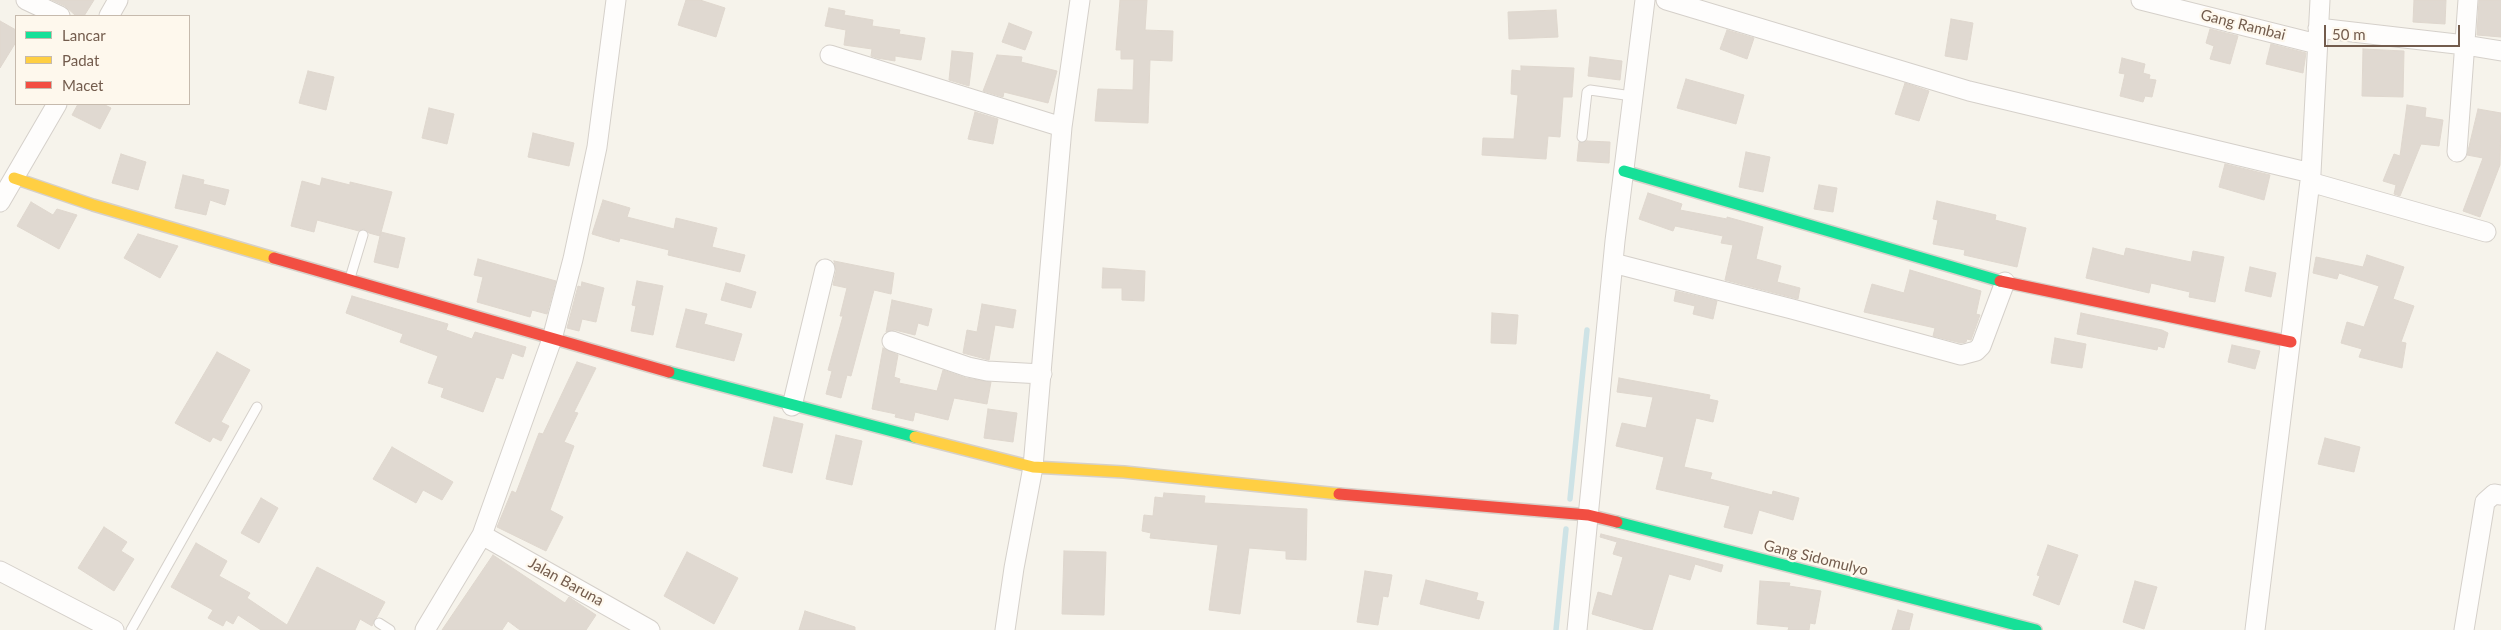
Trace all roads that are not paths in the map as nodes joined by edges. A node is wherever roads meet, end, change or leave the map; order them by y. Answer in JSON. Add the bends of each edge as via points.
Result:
{"nodes":[{"id":1,"x":26,"y":0,"type":"edge"},
{"id":2,"x":118,"y":0,"type":"edge"},
{"id":3,"x":616,"y":0,"type":"edge"},
{"id":4,"x":1080,"y":0,"type":"edge"},
{"id":5,"x":1645,"y":0,"type":"edge"},
{"id":6,"x":1666,"y":0,"type":"edge"},
{"id":7,"x":2141,"y":0,"type":"edge"},
{"id":8,"x":2320,"y":0,"type":"edge"},
{"id":9,"x":2468,"y":0,"type":"edge"},
{"id":10,"x":58,"y":15,"type":"edge"},
{"id":11,"x":110,"y":15,"type":"edge"},
{"id":12,"x":2317,"y":36,"type":"junction"},
{"id":13,"x":2465,"y":45,"type":"junction"},
{"id":14,"x":2501,"y":51,"type":"edge"},
{"id":15,"x":830,"y":55,"type":"dead end"},
{"id":16,"x":1632,"y":96,"type":"junction"},
{"id":17,"x":56,"y":105,"type":"edge"},
{"id":18,"x":1062,"y":127,"type":"junction"},
{"id":19,"x":1582,"y":137,"type":"dead end"},
{"id":20,"x":2457,"y":152,"type":"dead end"},
{"id":21,"x":1624,"y":171,"type":"junction"},
{"id":22,"x":14,"y":178,"type":"junction"},
{"id":23,"x":2311,"y":178,"type":"junction"},
{"id":24,"x":0,"y":202,"type":"edge"},
{"id":25,"x":2486,"y":232,"type":"dead end"},
{"id":26,"x":363,"y":235,"type":"dead end"},
{"id":27,"x":1613,"y":263,"type":"junction"},
{"id":28,"x":825,"y":269,"type":"dead end"},
{"id":29,"x":349,"y":279,"type":"junction"},
{"id":30,"x":2005,"y":282,"type":"junction"},
{"id":31,"x":552,"y":339,"type":"junction"},
{"id":32,"x":892,"y":342,"type":"dead end"},
{"id":33,"x":2291,"y":342,"type":"junction"},
{"id":34,"x":1042,"y":374,"type":"junction"},
{"id":35,"x":257,"y":406,"type":"dead end"},
{"id":36,"x":792,"y":406,"type":"junction"},
{"id":37,"x":1033,"y":467,"type":"junction"},
{"id":38,"x":2501,"y":495,"type":"edge"},
{"id":39,"x":1588,"y":515,"type":"junction"},
{"id":40,"x":482,"y":535,"type":"junction"},
{"id":41,"x":1,"y":574,"type":"edge"},
{"id":42,"x":379,"y":623,"type":"dead end"},
{"id":43,"x":639,"y":627,"type":"edge"},
{"id":44,"x":114,"y":630,"type":"edge"},
{"id":45,"x":131,"y":630,"type":"edge"},
{"id":46,"x":390,"y":630,"type":"edge"},
{"id":47,"x":424,"y":630,"type":"edge"},
{"id":48,"x":1005,"y":630,"type":"edge"},
{"id":49,"x":1577,"y":630,"type":"edge"},
{"id":50,"x":2036,"y":630,"type":"edge"},
{"id":51,"x":2256,"y":630,"type":"edge"},
{"id":52,"x":2464,"y":630,"type":"edge"}],
"edges":[{"from":1,"to":10,"type":"street"},
{"from":2,"to":11,"type":"street"},
{"from":3,"to":31,"type":"street","via":[[596,147],[573,259]]},
{"from":4,"to":18,"type":"street"},
{"from":5,"to":16,"type":"street"},
{"from":6,"to":23,"type":"street","via":[[1969,91]]},
{"from":7,"to":12,"type":"street","name":"Gang Rambai"},
{"from":8,"to":12,"type":"street"},
{"from":9,"to":13,"type":"street"},
{"from":12,"to":13,"type":"street","name":"Gang Rambai"},
{"from":12,"to":23,"type":"street"},
{"from":13,"to":14,"type":"street","name":"Gang Rambai"},
{"from":13,"to":20,"type":"street"},
{"from":15,"to":18,"type":"street"},
{"from":16,"to":19,"type":"lane","via":[[1587,92]]},
{"from":16,"to":21,"type":"street"},
{"from":17,"to":22,"type":"street"},
{"from":18,"to":34,"type":"street"},
{"from":21,"to":27,"type":"street"},
{"from":21,"to":30,"type":"street"},
{"from":22,"to":24,"type":"street"},
{"from":22,"to":29,"type":"street","name":"Gang Sidomulyo","via":[[93,205]]},
{"from":23,"to":25,"type":"street"},
{"from":23,"to":33,"type":"street"},
{"from":26,"to":29,"type":"lane"},
{"from":27,"to":30,"type":"street","via":[[1961,355],[1976,351],[1981,346]]},
{"from":27,"to":39,"type":"street"},
{"from":28,"to":36,"type":"street"},
{"from":29,"to":31,"type":"street","name":"Gang Sidomulyo"},
{"from":30,"to":33,"type":"street"},
{"from":31,"to":36,"type":"street","name":"Gang Sidomulyo"},
{"from":31,"to":40,"type":"street"},
{"from":32,"to":34,"type":"street","via":[[968,367]]},
{"from":33,"to":51,"type":"street"},
{"from":34,"to":37,"type":"street"},
{"from":35,"to":45,"type":"lane"},
{"from":36,"to":37,"type":"street","name":"Gang Sidomulyo"},
{"from":37,"to":39,"type":"street","name":"Gang Sidomulyo","via":[[1124,472],[1406,501]]},
{"from":37,"to":48,"type":"street"},
{"from":38,"to":52,"type":"street","via":[[2494,494],[2485,502]]},
{"from":39,"to":49,"type":"street"},
{"from":39,"to":50,"type":"street","name":"Gang Sidomulyo"},
{"from":40,"to":43,"type":"street","name":"Jalan Baruna"},
{"from":40,"to":47,"type":"street"},
{"from":41,"to":44,"type":"street"},
{"from":42,"to":46,"type":"lane"}]}
